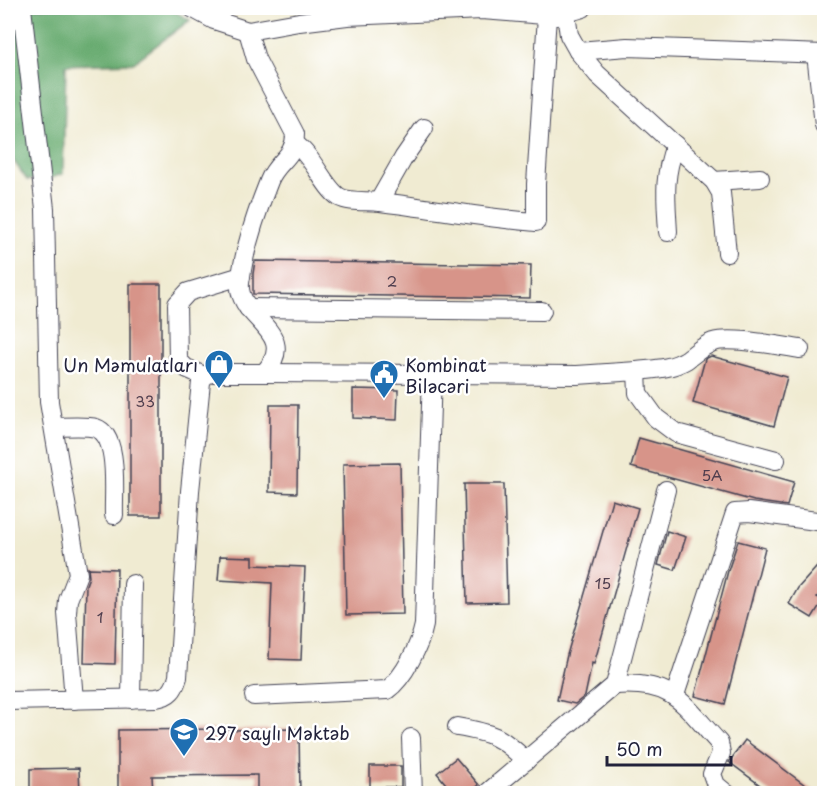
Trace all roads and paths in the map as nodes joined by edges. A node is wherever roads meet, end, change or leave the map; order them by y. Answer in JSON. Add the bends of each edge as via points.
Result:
{"nodes":[{"id":1,"x":22,"y":8,"type":"edge"},
{"id":2,"x":192,"y":8,"type":"edge"},
{"id":3,"x":583,"y":8,"type":"edge"},
{"id":4,"x":566,"y":14,"type":"junction"},
{"id":5,"x":547,"y":16,"type":"junction"},
{"id":6,"x":248,"y":31,"type":"junction"},
{"id":7,"x":578,"y":51,"type":"junction"},
{"id":8,"x":820,"y":54,"type":"edge"},
{"id":9,"x":825,"y":125,"type":"edge"},
{"id":10,"x":424,"y":129,"type":"dead end"},
{"id":11,"x":295,"y":144,"type":"junction"},
{"id":12,"x":675,"y":145,"type":"junction"},
{"id":13,"x":760,"y":177,"type":"dead end"},
{"id":14,"x":714,"y":181,"type":"junction"},
{"id":15,"x":379,"y":201,"type":"junction"},
{"id":16,"x":668,"y":232,"type":"dead end"},
{"id":17,"x":727,"y":253,"type":"dead end"},
{"id":18,"x":241,"y":276,"type":"junction"},
{"id":19,"x":248,"y":308,"type":"junction"},
{"id":20,"x":542,"y":311,"type":"dead end"},
{"id":21,"x":800,"y":349,"type":"dead end"},
{"id":22,"x":637,"y":371,"type":"junction"},
{"id":23,"x":264,"y":373,"type":"junction"},
{"id":24,"x":432,"y":373,"type":"junction"},
{"id":25,"x":204,"y":376,"type":"junction"},
{"id":26,"x":54,"y":427,"type":"junction"},
{"id":27,"x":776,"y":460,"type":"dead end"},
{"id":28,"x":666,"y":490,"type":"dead end"},
{"id":29,"x":114,"y":515,"type":"dead end"},
{"id":30,"x":825,"y":522,"type":"edge"},
{"id":31,"x":133,"y":584,"type":"dead end"},
{"id":32,"x":615,"y":685,"type":"junction"},
{"id":33,"x":675,"y":695,"type":"junction"},
{"id":34,"x":254,"y":696,"type":"dead end"},
{"id":35,"x":130,"y":699,"type":"junction"},
{"id":36,"x":74,"y":700,"type":"junction"},
{"id":37,"x":8,"y":701,"type":"edge"},
{"id":38,"x":457,"y":727,"type":"dead end"},
{"id":39,"x":411,"y":738,"type":"dead end"},
{"id":40,"x":526,"y":761,"type":"junction"},
{"id":41,"x":413,"y":794,"type":"edge"},
{"id":42,"x":486,"y":794,"type":"edge"},
{"id":43,"x":727,"y":794,"type":"edge"}],
"edges":[{"from":1,"to":26,"type":"street","via":[[45,209],[49,402]]},
{"from":2,"to":6,"type":"street"},
{"from":3,"to":4,"type":"street"},
{"from":4,"to":5,"type":"street"},
{"from":4,"to":7,"type":"street","via":[[568,34]]},
{"from":5,"to":6,"type":"street","via":[[482,10],[358,15]]},
{"from":5,"to":15,"type":"street","via":[[536,222]]},
{"from":6,"to":11,"type":"street","via":[[256,59],[295,134]]},
{"from":7,"to":8,"type":"street","via":[[627,47]]},
{"from":7,"to":12,"type":"street","via":[[597,74]]},
{"from":8,"to":9,"type":"street"},
{"from":10,"to":15,"type":"street"},
{"from":11,"to":15,"type":"street","via":[[338,196]]},
{"from":11,"to":18,"type":"street","via":[[269,180]]},
{"from":12,"to":14,"type":"street"},
{"from":12,"to":16,"type":"street","via":[[665,188]]},
{"from":13,"to":14,"type":"street"},
{"from":14,"to":17,"type":"street","via":[[721,193]]},
{"from":18,"to":19,"type":"street","via":[[242,300]]},
{"from":18,"to":25,"type":"street","via":[[188,292],[177,304],[178,360]]},
{"from":19,"to":20,"type":"street"},
{"from":19,"to":23,"type":"street","via":[[265,324],[276,348],[272,365]]},
{"from":21,"to":22,"type":"street","via":[[730,340],[714,342],[675,366]]},
{"from":22,"to":24,"type":"street","via":[[577,375]]},
{"from":22,"to":27,"type":"street","via":[[638,393],[656,418],[676,433]]},
{"from":23,"to":24,"type":"street"},
{"from":23,"to":25,"type":"street","via":[[220,372]]},
{"from":24,"to":34,"type":"street","via":[[424,625],[397,683],[387,690]]},
{"from":25,"to":35,"type":"street","via":[[199,391],[191,480],[178,676],[175,687],[165,697]]},
{"from":26,"to":29,"type":"street","via":[[96,428],[108,436]]},
{"from":26,"to":36,"type":"street","via":[[78,574],[67,613]]},
{"from":28,"to":32,"type":"street"},
{"from":30,"to":33,"type":"street","via":[[735,513]]},
{"from":31,"to":35,"type":"street"},
{"from":32,"to":33,"type":"street","via":[[653,686]]},
{"from":32,"to":40,"type":"street"},
{"from":33,"to":43,"type":"street","via":[[719,743],[721,753],[712,774],[716,785]]},
{"from":35,"to":36,"type":"street"},
{"from":36,"to":37,"type":"street"},
{"from":38,"to":40,"type":"street","via":[[489,733],[508,743]]},
{"from":39,"to":41,"type":"street"},
{"from":40,"to":42,"type":"street"}]}
